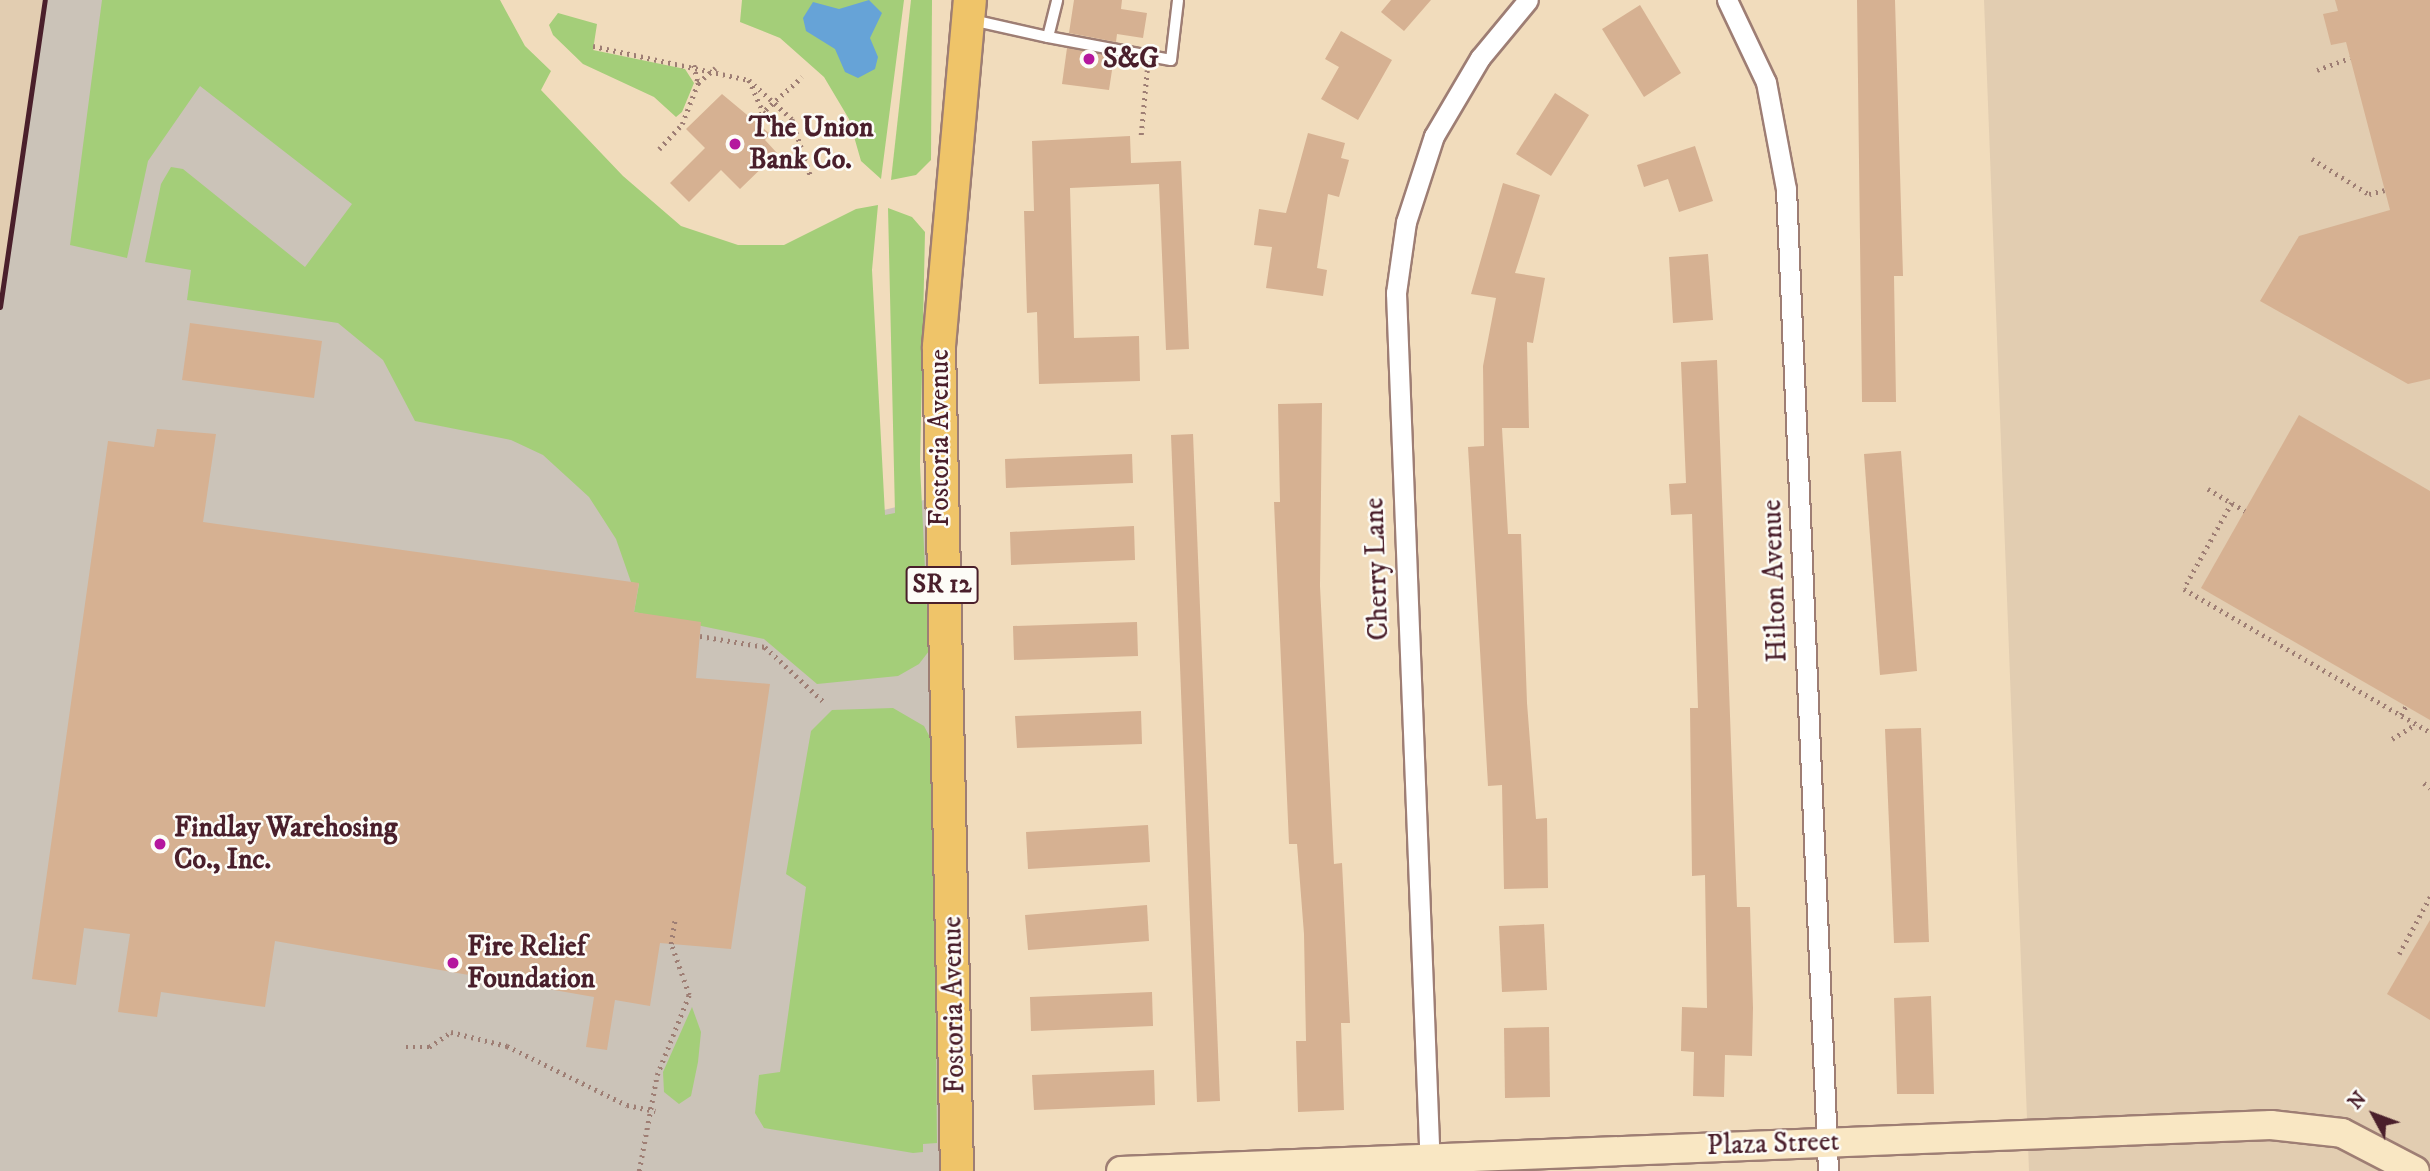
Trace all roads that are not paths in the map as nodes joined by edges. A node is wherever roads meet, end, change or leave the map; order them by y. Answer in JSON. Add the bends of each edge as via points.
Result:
{"nodes":[{"id":1,"x":1057,"y":0,"type":"edge"},
{"id":2,"x":1178,"y":0,"type":"edge"},
{"id":3,"x":1528,"y":0,"type":"edge"},
{"id":4,"x":1727,"y":0,"type":"edge"},
{"id":5,"x":969,"y":9,"type":"edge"},
{"id":6,"x":1048,"y":37,"type":"junction"},
{"id":7,"x":1826,"y":1142,"type":"junction"},
{"id":8,"x":1430,"y":1165,"type":"edge"},
{"id":9,"x":2408,"y":1169,"type":"edge"},
{"id":10,"x":957,"y":1171,"type":"edge"},
{"id":11,"x":1121,"y":1171,"type":"edge"},
{"id":12,"x":1828,"y":1171,"type":"edge"}],
"edges":[{"from":1,"to":6,"type":"lane"},
{"from":2,"to":6,"type":"lane","via":[[1171,60]]},
{"from":3,"to":8,"type":"street","name":"Cherry Lane","via":[[1480,58],[1434,136],[1406,222],[1396,293]]},
{"from":4,"to":7,"type":"street","name":"Hilton Avenue","via":[[1766,82],[1786,189]]},
{"from":5,"to":6,"type":"lane"},
{"from":5,"to":10,"type":"main road","name":"Fostoria Avenue","number":"SR 12","via":[[939,346]]},
{"from":7,"to":8,"type":"street","name":"Plaza Street"},
{"from":7,"to":9,"type":"street","name":"Plaza Street","via":[[2271,1125],[2342,1133]]},
{"from":7,"to":12,"type":"street","name":"Hilton Avenue"},
{"from":8,"to":11,"type":"street","name":"Plaza Street"}]}
